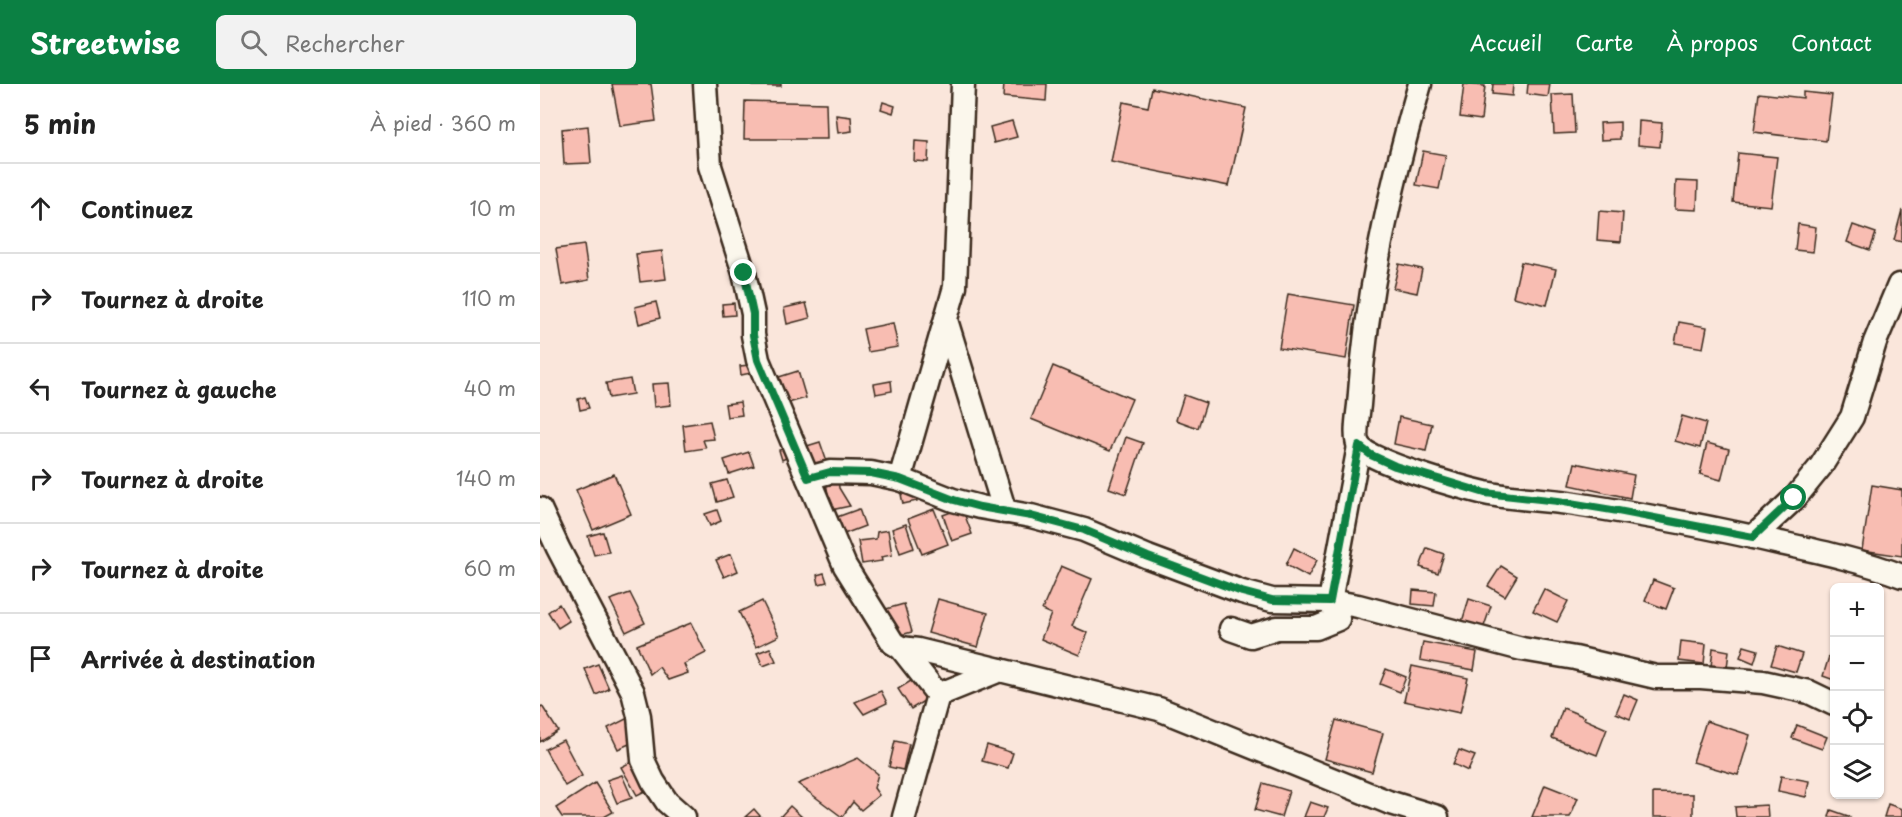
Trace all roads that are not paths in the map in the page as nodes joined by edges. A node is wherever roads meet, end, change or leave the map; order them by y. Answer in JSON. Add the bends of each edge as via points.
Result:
{"nodes":[{"id":1,"x":705,"y":84,"type":"edge"},
{"id":2,"x":963,"y":84,"type":"edge"},
{"id":3,"x":1420,"y":84,"type":"edge"},
{"id":4,"x":1902,"y":285,"type":"edge"},
{"id":5,"x":946,"y":320,"type":"junction"},
{"id":6,"x":1359,"y":446,"type":"junction"},
{"id":7,"x":808,"y":478,"type":"junction"},
{"id":8,"x":900,"y":479,"type":"junction"},
{"id":9,"x":540,"y":509,"type":"edge"},
{"id":10,"x":1005,"y":512,"type":"junction"},
{"id":11,"x":1753,"y":537,"type":"junction"},
{"id":12,"x":1902,"y":576,"type":"edge"},
{"id":13,"x":1330,"y":601,"type":"junction"},
{"id":14,"x":1231,"y":629,"type":"dead end"},
{"id":15,"x":901,"y":648,"type":"junction"},
{"id":16,"x":1000,"y":670,"type":"junction"},
{"id":17,"x":938,"y":695,"type":"junction"},
{"id":18,"x":1830,"y":702,"type":"edge"},
{"id":19,"x":684,"y":817,"type":"edge"},
{"id":20,"x":904,"y":817,"type":"edge"},
{"id":21,"x":1437,"y":817,"type":"edge"}],
"edges":[{"from":1,"to":7,"type":"street","via":[[710,166],[744,273],[758,360]]},
{"from":2,"to":5,"type":"street","via":[[955,286]]},
{"from":3,"to":6,"type":"street","via":[[1400,156],[1367,314]]},
{"from":4,"to":11,"type":"street","via":[[1875,342],[1852,417],[1815,474]]},
{"from":5,"to":8,"type":"street"},
{"from":5,"to":10,"type":"street"},
{"from":6,"to":11,"type":"street","via":[[1395,466],[1485,493],[1558,501]]},
{"from":6,"to":13,"type":"street"},
{"from":7,"to":8,"type":"street","via":[[830,472],[871,473]]},
{"from":7,"to":15,"type":"street","via":[[845,567],[893,643]]},
{"from":8,"to":10,"type":"street","via":[[954,500]]},
{"from":9,"to":19,"type":"street","via":[[633,692],[643,760],[667,802]]},
{"from":10,"to":13,"type":"street","via":[[1084,530],[1242,592],[1272,600]]},
{"from":11,"to":12,"type":"street"},
{"from":13,"to":14,"type":"street","via":[[1338,619],[1316,628],[1277,628],[1251,636]]},
{"from":13,"to":18,"type":"street","via":[[1522,649],[1656,677],[1763,682],[1809,692]]},
{"from":15,"to":16,"type":"street"},
{"from":15,"to":17,"type":"street"},
{"from":16,"to":17,"type":"street"},
{"from":16,"to":21,"type":"street","via":[[1159,709],[1388,802]]},
{"from":17,"to":20,"type":"street"}]}
